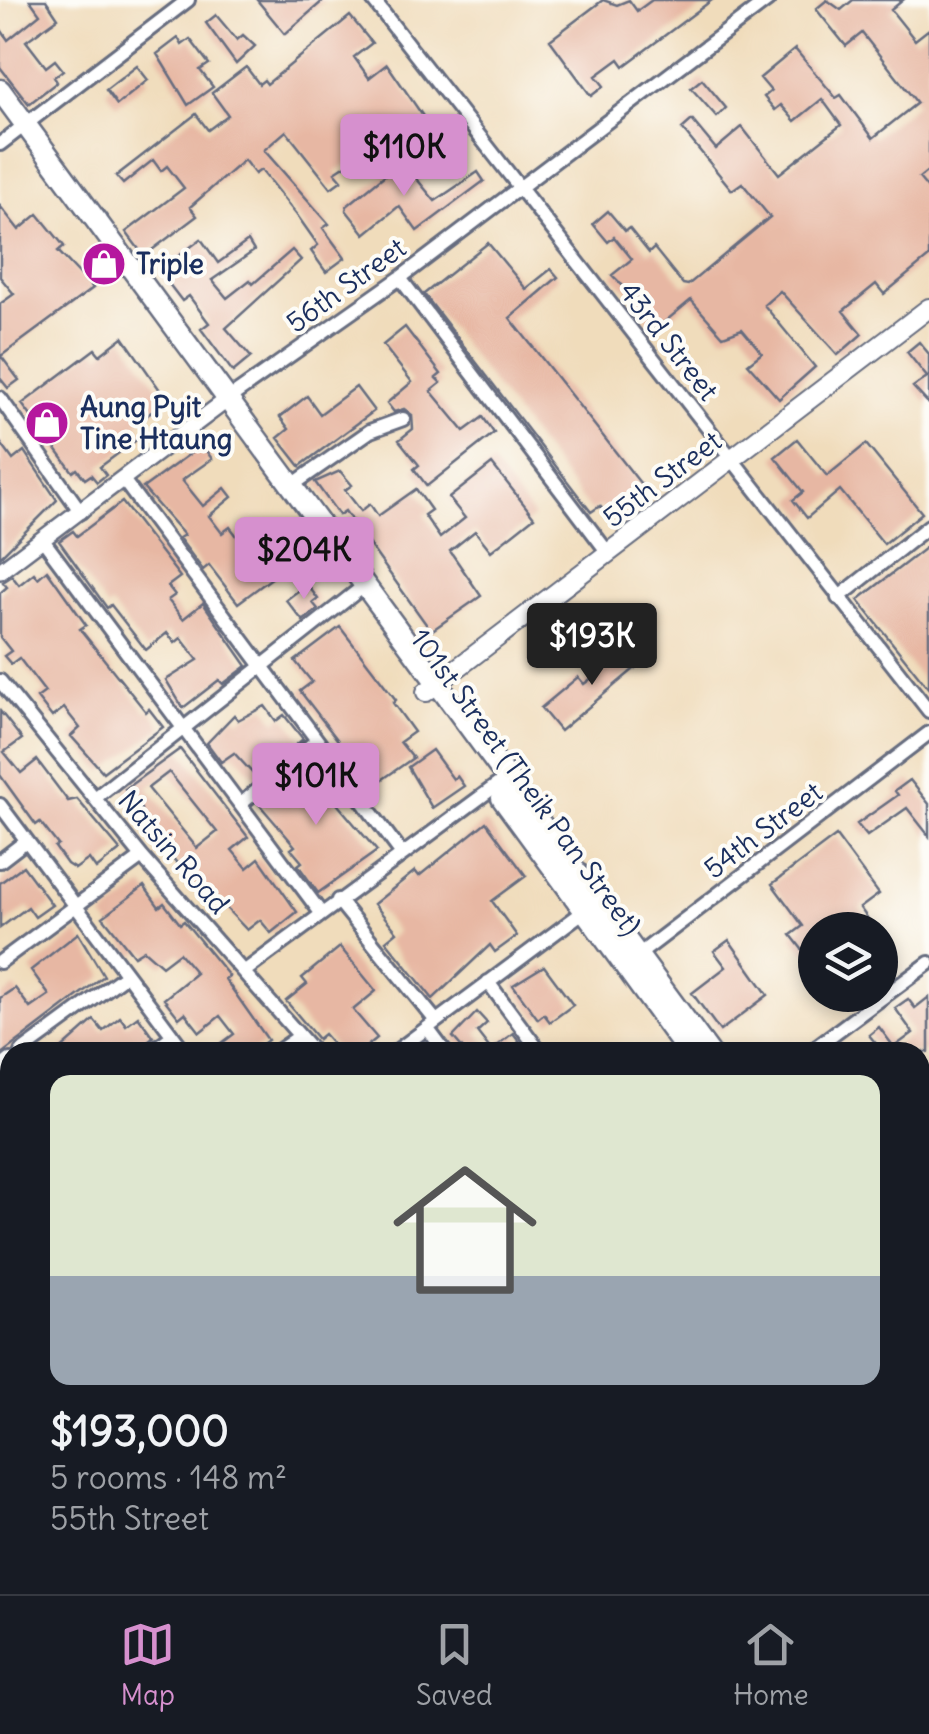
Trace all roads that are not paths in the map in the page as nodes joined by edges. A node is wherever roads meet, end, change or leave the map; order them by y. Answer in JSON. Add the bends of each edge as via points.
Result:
{"nodes":[{"id":1,"x":188,"y":0,"type":"edge"},
{"id":2,"x":373,"y":0,"type":"edge"},
{"id":3,"x":768,"y":0,"type":"edge"},
{"id":4,"x":0,"y":90,"type":"edge"},
{"id":5,"x":0,"y":109,"type":"edge"},
{"id":6,"x":14,"y":134,"type":"edge"},
{"id":7,"x":517,"y":190,"type":"junction"},
{"id":8,"x":400,"y":278,"type":"junction"},
{"id":9,"x":929,"y":308,"type":"edge"},
{"id":10,"x":0,"y":398,"type":"edge"},
{"id":11,"x":223,"y":403,"type":"junction"},
{"id":12,"x":403,"y":419,"type":"dead end"},
{"id":13,"x":733,"y":461,"type":"junction"},
{"id":14,"x":124,"y":480,"type":"junction"},
{"id":15,"x":291,"y":486,"type":"junction"},
{"id":16,"x":82,"y":512,"type":"junction"},
{"id":17,"x":929,"y":526,"type":"edge"},
{"id":18,"x":43,"y":540,"type":"junction"},
{"id":19,"x":609,"y":554,"type":"junction"},
{"id":20,"x":0,"y":571,"type":"edge"},
{"id":21,"x":359,"y":589,"type":"junction"},
{"id":22,"x":838,"y":598,"type":"junction"},
{"id":23,"x":262,"y":665,"type":"junction"},
{"id":24,"x":0,"y":681,"type":"edge"},
{"id":25,"x":431,"y":688,"type":"junction"},
{"id":26,"x":929,"y":711,"type":"edge"},
{"id":27,"x":183,"y":726,"type":"junction"},
{"id":28,"x":929,"y":733,"type":"edge"},
{"id":29,"x":318,"y":740,"type":"junction"},
{"id":30,"x":500,"y":783,"type":"junction"},
{"id":31,"x":95,"y":798,"type":"junction"},
{"id":32,"x":240,"y":804,"type":"junction"},
{"id":33,"x":0,"y":806,"type":"edge"},
{"id":34,"x":26,"y":841,"type":"junction"},
{"id":35,"x":402,"y":854,"type":"junction"},
{"id":36,"x":142,"y":856,"type":"junction"},
{"id":37,"x":0,"y":861,"type":"edge"},
{"id":38,"x":338,"y":900,"type":"junction"},
{"id":39,"x":75,"y":906,"type":"junction"},
{"id":40,"x":591,"y":906,"type":"junction"},
{"id":41,"x":321,"y":913,"type":"junction"},
{"id":42,"x":632,"y":960,"type":"junction"},
{"id":43,"x":0,"y":962,"type":"edge"},
{"id":44,"x":929,"y":963,"type":"edge"},
{"id":45,"x":244,"y":971,"type":"junction"},
{"id":46,"x":126,"y":975,"type":"junction"},
{"id":47,"x":488,"y":982,"type":"junction"},
{"id":48,"x":431,"y":1025,"type":"junction"},
{"id":49,"x":172,"y":1036,"type":"junction"},
{"id":50,"x":300,"y":1036,"type":"junction"},
{"id":51,"x":35,"y":1042,"type":"edge"},
{"id":52,"x":164,"y":1042,"type":"edge"},
{"id":53,"x":177,"y":1042,"type":"edge"},
{"id":54,"x":291,"y":1042,"type":"edge"},
{"id":55,"x":305,"y":1042,"type":"edge"},
{"id":56,"x":408,"y":1042,"type":"edge"},
{"id":57,"x":440,"y":1042,"type":"edge"},
{"id":58,"x":533,"y":1042,"type":"edge"},
{"id":59,"x":682,"y":1042,"type":"edge"},
{"id":60,"x":701,"y":1042,"type":"edge"},
{"id":61,"x":822,"y":1042,"type":"edge"}],
"edges":[{"from":1,"to":6,"type":"street"},
{"from":2,"to":7,"type":"street","name":"43rd Street"},
{"from":3,"to":7,"type":"street","name":"56th Street"},
{"from":4,"to":6,"type":"main road","name":"101st Street (Theik Pan Street)"},
{"from":5,"to":6,"type":"main road","name":"101st Street (Theik Pan Street)"},
{"from":6,"to":11,"type":"main road","name":"101st Street (Theik Pan Street)"},
{"from":7,"to":8,"type":"street","name":"56th Street"},
{"from":7,"to":13,"type":"street","name":"43rd Street"},
{"from":8,"to":11,"type":"street","name":"56th Street"},
{"from":8,"to":19,"type":"street"},
{"from":9,"to":13,"type":"main road","name":"55th Street"},
{"from":10,"to":16,"type":"street"},
{"from":11,"to":14,"type":"street","name":"56th Street"},
{"from":11,"to":15,"type":"main road","name":"101st Street (Theik Pan Street)"},
{"from":11,"to":21,"type":"main road","name":"101st Street (Theik Pan Street)"},
{"from":12,"to":15,"type":"street","via":[[360,437]]},
{"from":13,"to":19,"type":"main road","name":"55th Street"},
{"from":13,"to":22,"type":"street","name":"43rd Street"},
{"from":14,"to":16,"type":"street","name":"56th Street"},
{"from":14,"to":23,"type":"street"},
{"from":15,"to":21,"type":"main road","name":"101st Street (Theik Pan Street)"},
{"from":16,"to":18,"type":"street","name":"56th Street"},
{"from":17,"to":22,"type":"street"},
{"from":18,"to":20,"type":"street","name":"56th Street"},
{"from":18,"to":27,"type":"street"},
{"from":19,"to":25,"type":"main road","name":"55th Street"},
{"from":21,"to":23,"type":"street"},
{"from":21,"to":25,"type":"main road","name":"101st Street (Theik Pan Street)"},
{"from":22,"to":26,"type":"street","name":"43rd Street"},
{"from":23,"to":27,"type":"street"},
{"from":23,"to":29,"type":"street"},
{"from":24,"to":31,"type":"street","name":"Natsin Road"},
{"from":25,"to":30,"type":"main road","name":"101st Street (Theik Pan Street)"},
{"from":27,"to":31,"type":"street"},
{"from":27,"to":32,"type":"street"},
{"from":28,"to":42,"type":"street","name":"54th Street"},
{"from":29,"to":32,"type":"street"},
{"from":29,"to":35,"type":"street"},
{"from":30,"to":35,"type":"street"},
{"from":30,"to":40,"type":"main road","name":"101st Street (Theik Pan Street)"},
{"from":31,"to":36,"type":"street","name":"Natsin Road"},
{"from":32,"to":41,"type":"street"},
{"from":33,"to":34,"type":"street"},
{"from":34,"to":37,"type":"street"},
{"from":34,"to":39,"type":"street"},
{"from":35,"to":38,"type":"street"},
{"from":36,"to":39,"type":"street"},
{"from":36,"to":45,"type":"street","name":"Natsin Road"},
{"from":38,"to":41,"type":"street"},
{"from":38,"to":48,"type":"street"},
{"from":39,"to":43,"type":"street"},
{"from":39,"to":46,"type":"street"},
{"from":40,"to":42,"type":"main road","name":"101st Street (Theik Pan Street)"},
{"from":40,"to":47,"type":"street"},
{"from":41,"to":45,"type":"street"},
{"from":42,"to":59,"type":"main road","name":"101st Street (Theik Pan Street)"},
{"from":42,"to":60,"type":"main road","name":"101st Street (Theik Pan Street)"},
{"from":44,"to":61,"type":"street"},
{"from":45,"to":50,"type":"street","name":"Natsin Road"},
{"from":46,"to":49,"type":"street"},
{"from":46,"to":51,"type":"street"},
{"from":47,"to":48,"type":"street"},
{"from":47,"to":58,"type":"street"},
{"from":48,"to":56,"type":"street"},
{"from":48,"to":57,"type":"street"},
{"from":49,"to":52,"type":"street"},
{"from":49,"to":53,"type":"street"},
{"from":50,"to":54,"type":"street"},
{"from":50,"to":55,"type":"street","name":"Natsin Road"}]}
